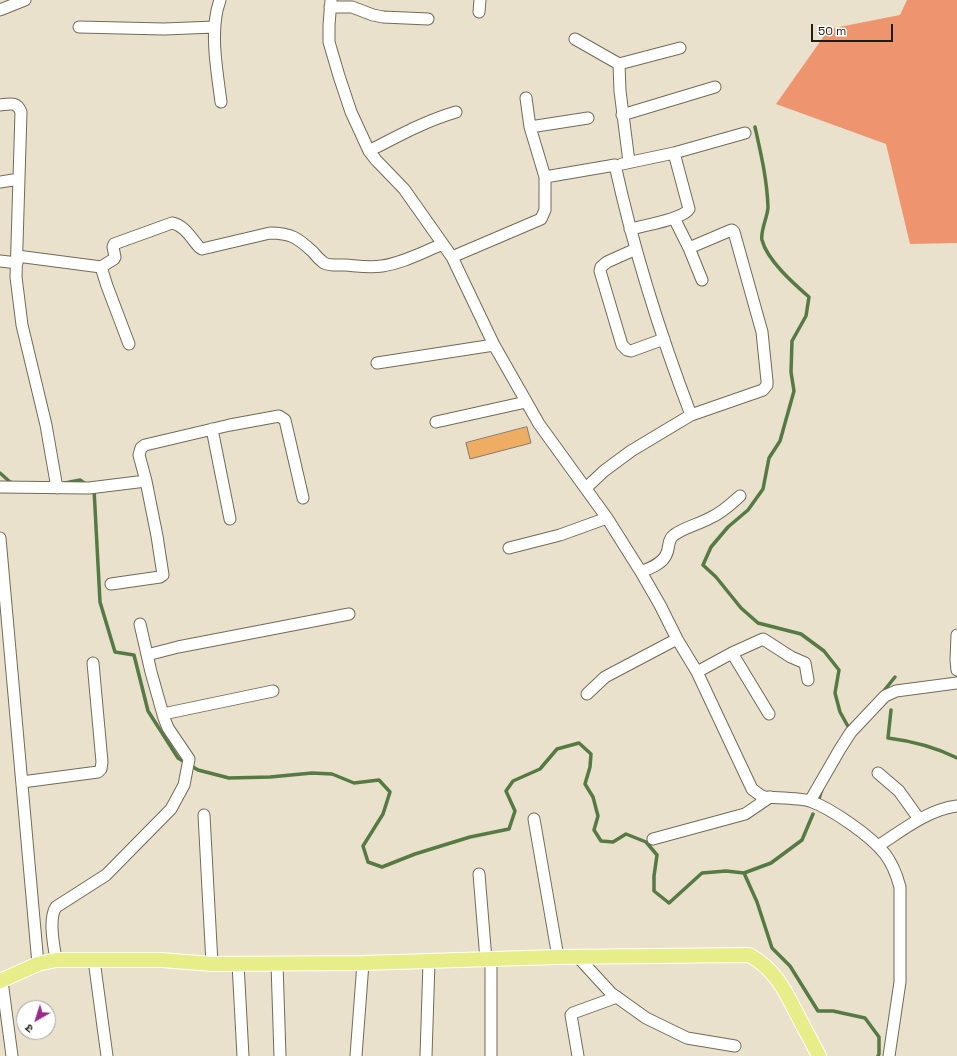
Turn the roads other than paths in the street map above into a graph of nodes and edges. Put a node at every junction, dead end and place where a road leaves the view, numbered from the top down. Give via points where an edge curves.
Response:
1 (25, 0) edge
2 (220, 0) edge
3 (480, 0) edge
4 (331, 4) edge
5 (0, 10) edge
6 (479, 12) dead end
7 (428, 19) dead end
8 (79, 27) dead end
9 (215, 27) junction
10 (575, 39) dead end
11 (680, 48) dead end
12 (619, 64) junction
13 (715, 87) dead end
14 (526, 98) dead end
15 (221, 102) dead end
16 (0, 105) edge
17 (456, 112) dead end
18 (622, 115) junction
19 (588, 118) dead end
20 (530, 127) junction
21 (745, 133) dead end
22 (369, 151) junction
23 (674, 153) junction
24 (629, 162) junction
25 (615, 165) junction
26 (545, 178) junction
27 (19, 179) junction
28 (0, 182) edge
29 (674, 218) junction
30 (630, 229) junction
31 (443, 244) junction
32 (689, 248) junction
33 (636, 249) junction
34 (452, 257) junction
35 (17, 259) junction
36 (0, 261) edge
37 (101, 266) junction
38 (702, 280) dead end
39 (664, 340) junction
40 (129, 344) dead end
41 (494, 345) junction
42 (377, 363) dead end
43 (526, 402) junction
44 (692, 415) junction
45 (436, 422) dead end
46 (212, 429) junction
47 (146, 481) junction
48 (0, 487) edge
49 (57, 487) junction
50 (586, 488) junction
51 (740, 496) dead end
52 (303, 498) dead end
53 (607, 518) junction
54 (230, 519) dead end
55 (0, 538) edge
56 (509, 548) dead end
57 (641, 572) junction
58 (111, 584) dead end
59 (349, 614) dead end
60 (140, 624) dead end
61 (957, 635) edge
62 (677, 639) junction
63 (732, 653) junction
64 (147, 655) junction
65 (93, 663) dead end
66 (957, 670) edge
67 (697, 672) junction
68 (808, 680) dead end
69 (957, 683) edge
70 (273, 691) dead end
71 (587, 694) dead end
72 (163, 714) junction
73 (769, 714) dead end
74 (878, 773) dead end
75 (22, 782) junction
76 (770, 797) junction
77 (810, 801) junction
78 (957, 806) edge
79 (204, 815) dead end
80 (534, 819) dead end
81 (919, 819) junction
82 (653, 839) dead end
83 (878, 846) junction
84 (479, 874) dead end
85 (577, 956) junction
86 (558, 957) junction
87 (56, 960) junction
88 (94, 960) junction
89 (488, 960) junction
90 (429, 962) junction
91 (363, 963) junction
92 (38, 964) junction
93 (212, 964) junction
94 (238, 964) junction
95 (277, 964) junction
96 (1, 981) edge
97 (617, 997) junction
98 (735, 1046) dead end
99 (12, 1056) edge
100 (107, 1056) edge
101 (243, 1056) edge
102 (280, 1056) edge
103 (356, 1056) edge
104 (426, 1056) edge
105 (491, 1056) edge
106 (578, 1056) edge
107 (817, 1056) edge
108 (888, 1056) edge

1 - 5 street
2 - 9 street
3 - 6 street
4 - 7 street via 352,7 383,17
4 - 22 street via 329,42 352,112
8 - 9 street
9 - 15 street
10 - 12 street
11 - 12 street
12 - 18 street
13 - 18 street
14 - 20 street
16 - 27 street via 14,104 21,112
17 - 22 street via 404,132
18 - 24 street
19 - 20 street
20 - 26 street
21 - 23 street
22 - 31 street via 404,189
23 - 24 street
23 - 29 street via 689,209 686,214
24 - 25 street
25 - 26 street
25 - 30 street
26 - 34 street via 545,210 542,219
27 - 28 street
27 - 35 street
29 - 30 street
29 - 32 street
30 - 33 street
31 - 34 street
31 - 37 street via 394,264 372,267 333,265 325,263 297,238 289,235 270,233 202,249 181,227 172,223 114,244 114,259
32 - 38 street
32 - 44 street via 729,231 734,232 762,332 768,381 763,390
33 - 39 street
33 - 39 street via 607,262 600,271 622,345 631,351
34 - 41 street
35 - 36 street
35 - 37 street
35 - 49 street via 16,277 22,325 46,425
37 - 40 street
39 - 44 street
41 - 42 street
41 - 43 street
43 - 45 street
43 - 50 street
44 - 50 street via 632,451
46 - 47 street via 143,446 139,455
46 - 52 street via 276,416 283,418
46 - 54 street
47 - 49 street via 92,487
47 - 58 street via 163,575
48 - 49 street
50 - 53 street
51 - 57 street via 712,518 674,535 669,540 665,557
53 - 56 street via 560,535
53 - 57 street
55 - 75 street
57 - 62 street
59 - 64 street
60 - 64 street
61 - 66 street
62 - 67 street
62 - 71 street via 605,678
63 - 67 street
63 - 68 street via 765,640 805,663
63 - 73 street
64 - 72 street
65 - 75 street via 101,769 98,772
67 - 76 street via 752,789 760,795
69 - 77 street via 896,691 885,696 851,732
70 - 72 street
72 - 87 street via 168,728 188,757 189,768 184,785 171,809 106,875 56,907 52,914
74 - 81 street via 899,792
75 - 92 street
76 - 77 street
76 - 82 street via 745,814
77 - 83 street via 846,820
78 - 81 street
79 - 93 street
80 - 86 street
81 - 83 street
83 - 108 street via 886,855 900,887 900,982
84 - 89 street
85 - 86 main road
85 - 97 street
85 - 107 main road via 749,955 770,970 782,985
86 - 89 main road
87 - 88 main road
87 - 92 main road
88 - 93 main road via 161,960
88 - 100 street
89 - 90 main road
89 - 105 street
90 - 91 main road
90 - 104 street
91 - 95 main road
91 - 103 street
92 - 96 main road
93 - 94 main road
94 - 95 main road
94 - 101 street
95 - 102 street
96 - 99 street
97 - 98 street via 646,1018 681,1036
97 - 106 street via 571,1015

